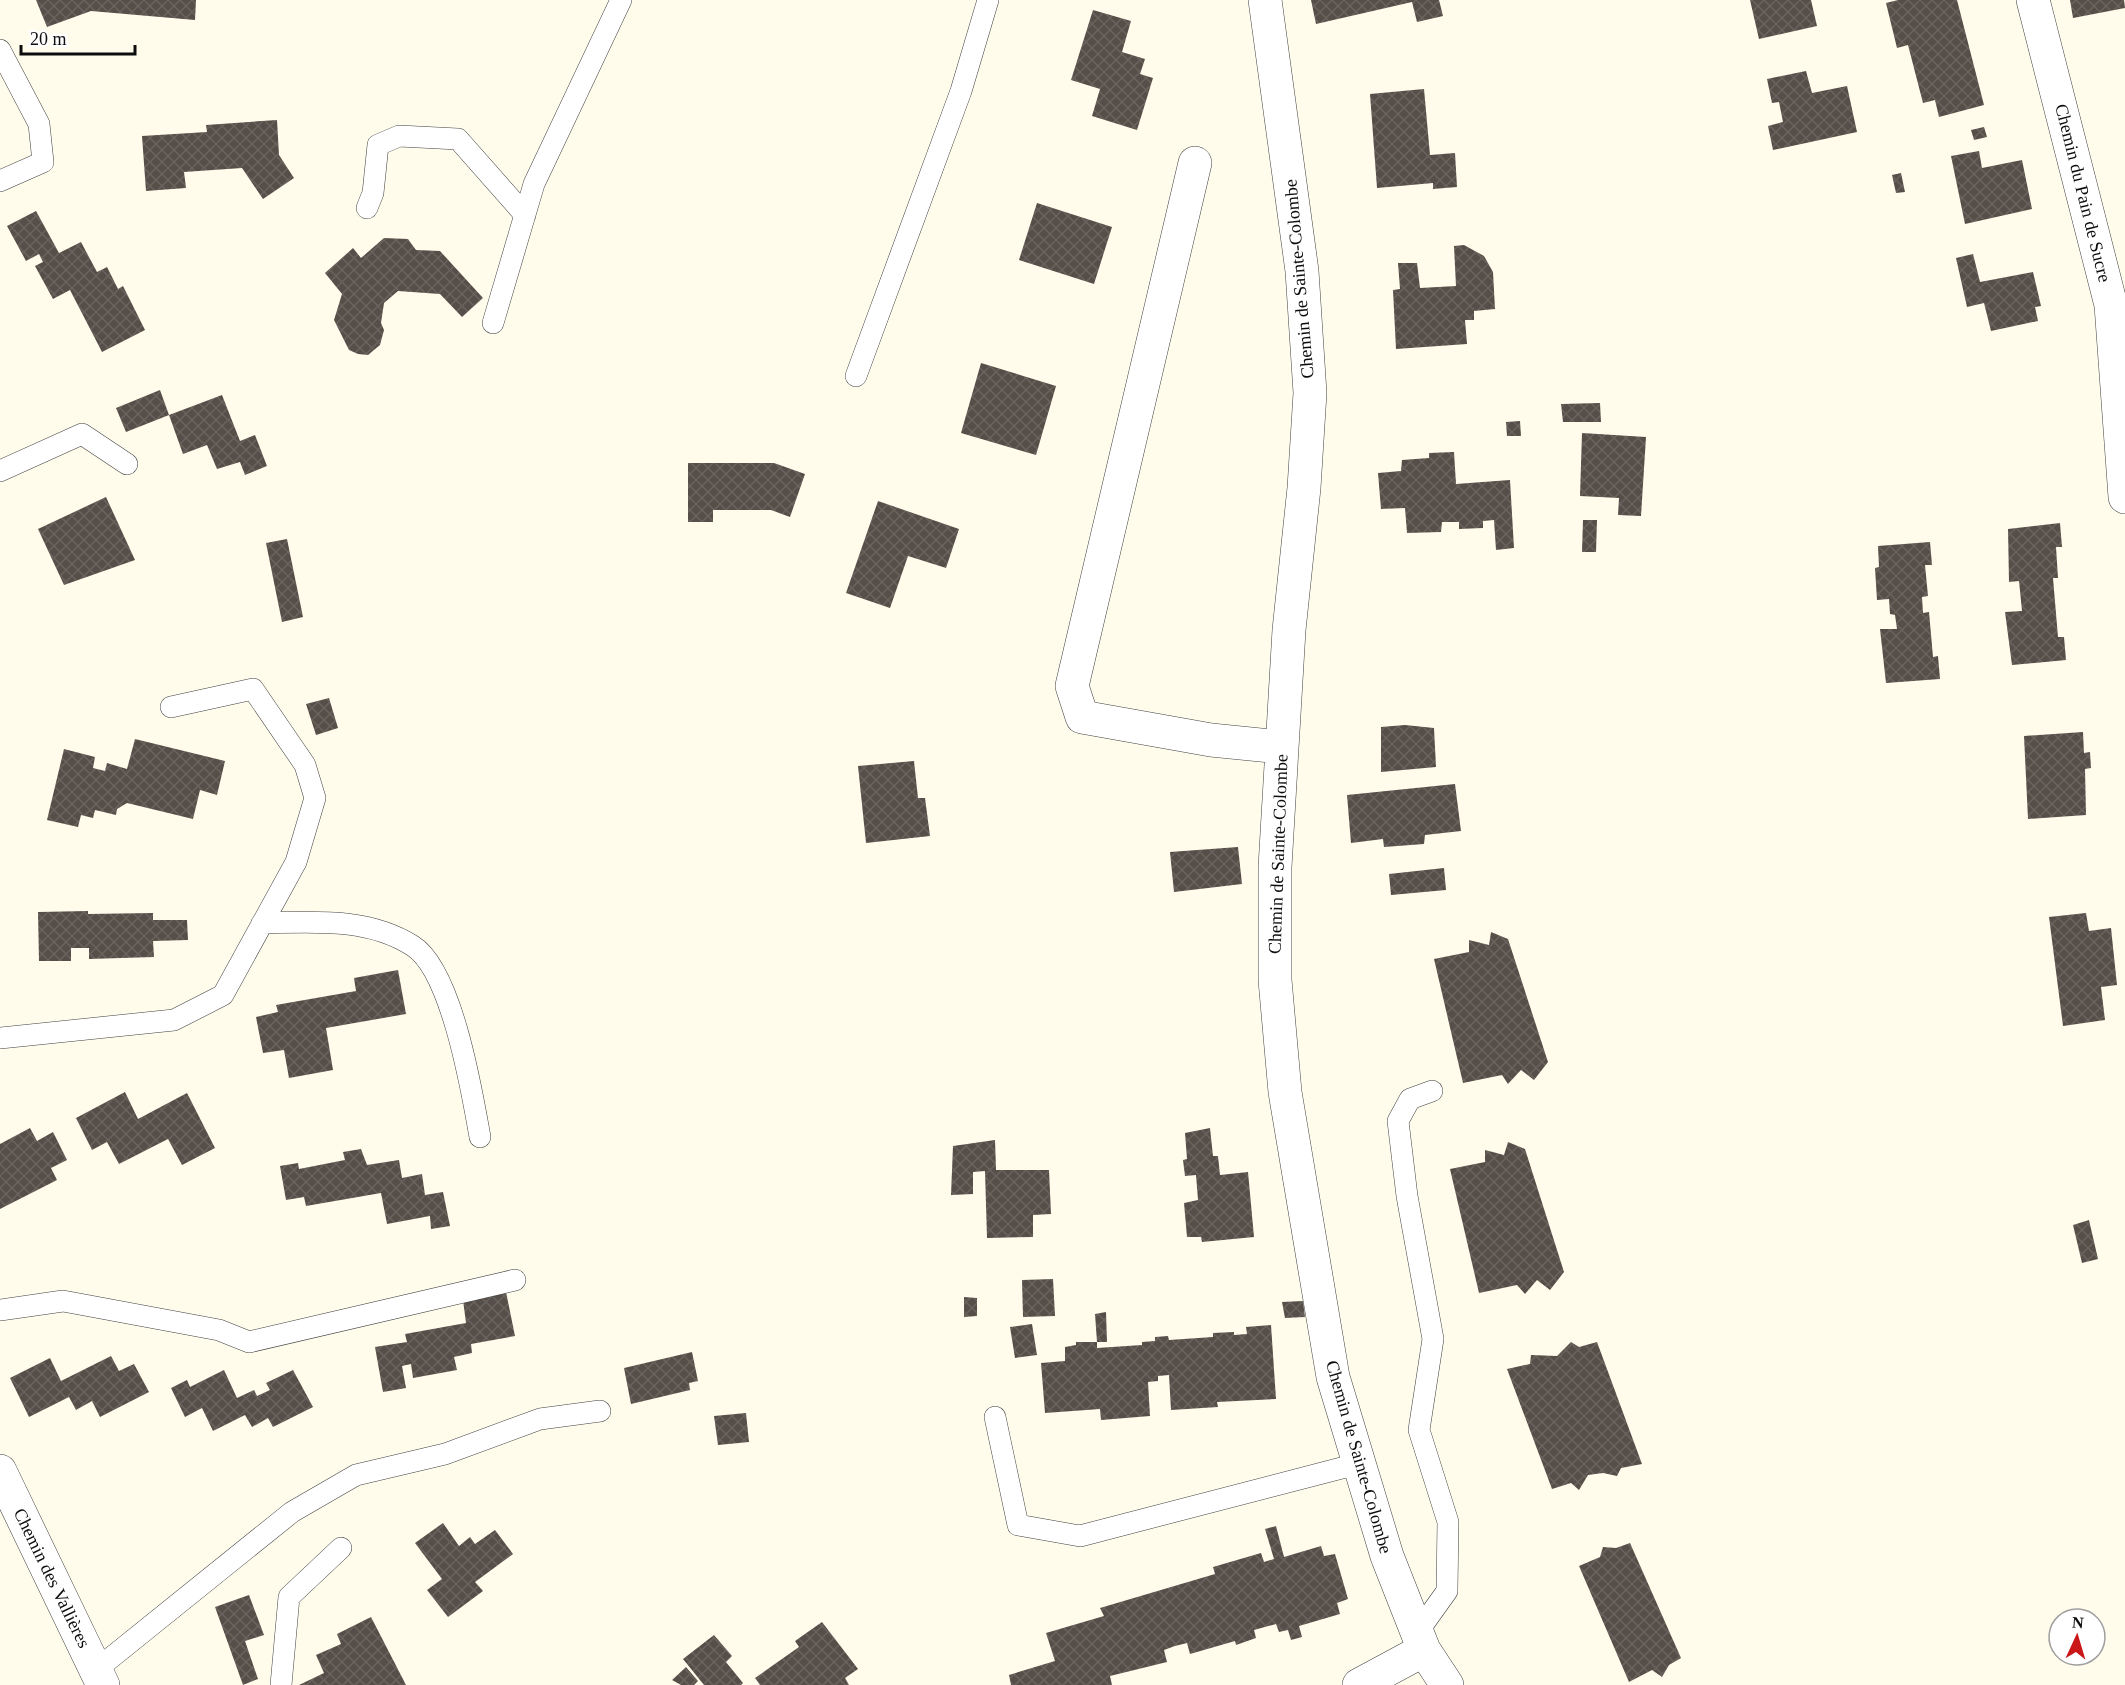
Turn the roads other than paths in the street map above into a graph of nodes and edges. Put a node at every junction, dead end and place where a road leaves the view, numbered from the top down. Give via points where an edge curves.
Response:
1 (621, 0) edge
2 (988, 0) edge
3 (1264, 0) edge
4 (2033, 0) edge
5 (0, 50) edge
6 (1195, 163) dead end
7 (0, 181) edge
8 (367, 208) dead end
9 (525, 215) junction
10 (493, 323) dead end
11 (856, 376) dead end
12 (128, 464) dead end
13 (0, 471) edge
14 (2125, 496) edge
15 (171, 707) dead end
16 (1281, 747) junction
17 (262, 923) junction
18 (0, 1038) edge
19 (1432, 1090) dead end
20 (480, 1137) dead end
21 (515, 1280) dead end
22 (0, 1310) edge
23 (600, 1411) dead end
24 (995, 1417) dead end
25 (1357, 1464) junction
26 (0, 1471) edge
27 (341, 1548) dead end
28 (1420, 1641) junction
29 (100, 1677) edge
30 (281, 1685) edge
31 (1359, 1685) edge
32 (1447, 1685) edge

1 - 9 lane via 534,184
2 - 11 lane via 961,91
3 - 16 street, Chemin de Sainte-Colombe via 1302,271 1310,393
4 - 14 street, Chemin du Pain de Sucre via 2111,305
5 - 7 lane via 39,124 43,162
6 - 16 street via 1072,686 1082,717 1211,740
8 - 9 lane via 374,193 378,145 399,136 458,139
9 - 10 lane
12 - 13 lane via 82,434
15 - 17 lane via 253,689 305,765 315,798 296,862
16 - 25 street, Chemin de Sainte-Colombe via 1275,968 1284,1092 1333,1377
17 - 18 lane via 223,994 174,1020
17 - 20 lane via 337,921 390,934 416,947 436,974 465,1055
19 - 28 lane via 1410,1099 1398,1121 1407,1197 1433,1339 1419,1430 1448,1522 1447,1591
21 - 22 lane via 249,1342 219,1330 63,1301
23 - 29 lane via 540,1419 445,1454 356,1475 292,1512
24 - 25 lane via 1018,1526 1080,1536
25 - 28 street, Chemin de Sainte-Colombe
26 - 29 street, Chemin des Vallières
27 - 30 lane via 289,1597
28 - 31 street
28 - 32 street, Chemin de Sainte-Colombe

